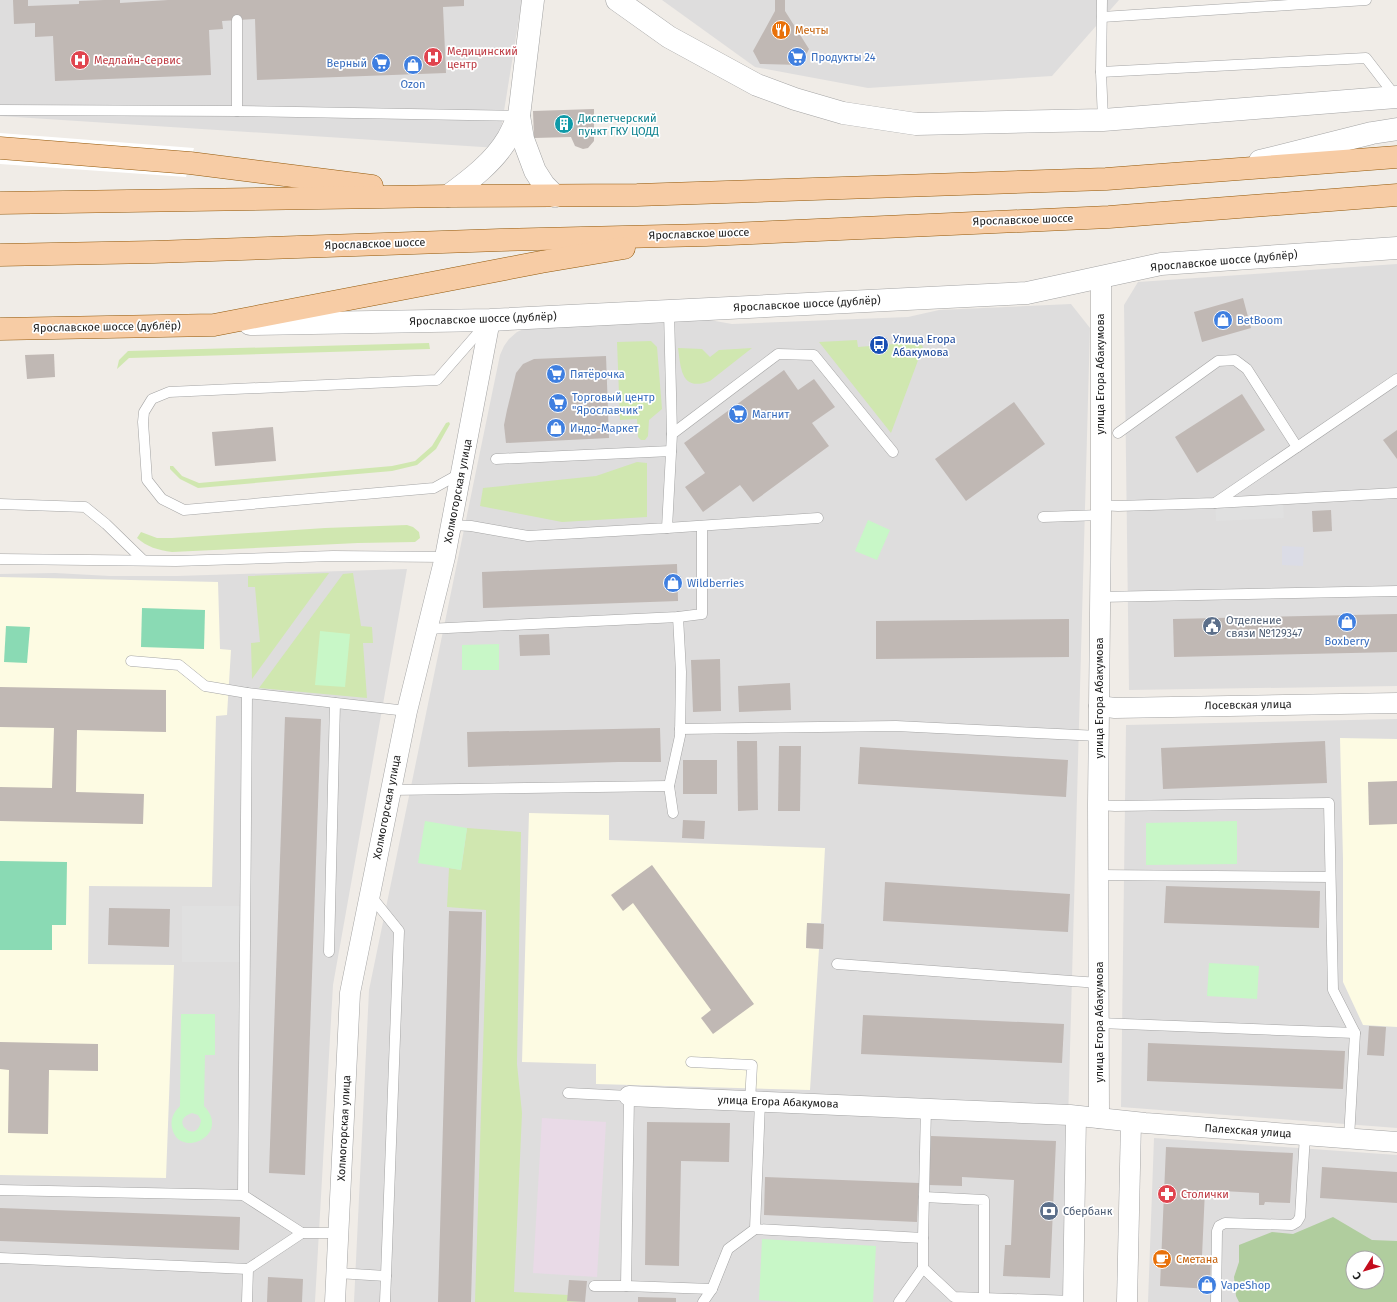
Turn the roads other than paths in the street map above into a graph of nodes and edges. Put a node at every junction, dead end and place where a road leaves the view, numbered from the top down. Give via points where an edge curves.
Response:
1 (533, 0) edge
2 (617, 0) edge
3 (1102, 0) edge
4 (1366, 0) edge
5 (1102, 17) junction
6 (237, 20) dead end
7 (1102, 72) junction
8 (1397, 97) edge
9 (0, 110) edge
10 (237, 111) junction
11 (519, 116) junction
12 (1103, 120) junction
13 (1397, 129) edge
14 (0, 148) edge
15 (1397, 157) edge
16 (1227, 170) junction
17 (1397, 195) edge
18 (448, 196) junction
19 (555, 196) junction
20 (0, 203) edge
21 (706, 235) junction
22 (1397, 248) edge
23 (0, 254) edge
24 (1101, 277) junction
25 (668, 311) junction
26 (490, 320) junction
27 (214, 325) junction
28 (0, 329) edge
29 (1397, 379) edge
30 (1118, 433) dead end
31 (672, 434) junction
32 (1297, 447) junction
33 (671, 451) junction
34 (893, 452) dead end
35 (496, 459) dead end
36 (461, 473) junction
37 (1397, 493) edge
38 (1215, 503) junction
39 (0, 504) edge
40 (1101, 510) junction
41 (1043, 517) dead end
42 (818, 518) dead end
43 (451, 525) junction
44 (702, 526) junction
45 (667, 528) junction
46 (445, 557) junction
47 (0, 559) edge
48 (143, 560) junction
49 (1397, 591) edge
50 (1100, 597) junction
51 (678, 616) junction
52 (427, 629) junction
53 (131, 661) dead end
54 (248, 693) junction
55 (335, 703) junction
56 (1397, 703) edge
57 (1099, 706) junction
58 (407, 710) junction
59 (680, 729) junction
60 (1099, 736) junction
61 (669, 786) junction
62 (391, 790) junction
63 (1098, 806) junction
64 (673, 813) dead end
65 (1098, 875) junction
66 (1330, 877) junction
67 (370, 895) junction
68 (329, 952) dead end
69 (836, 964) dead end
70 (1099, 983) junction
71 (1099, 1023) junction
72 (1355, 1033) junction
73 (691, 1062) dead end
74 (568, 1093) dead end
75 (629, 1096) junction
76 (755, 1102) junction
77 (926, 1108) junction
78 (1076, 1116) junction
79 (1099, 1118) junction
80 (1131, 1122) junction
81 (1305, 1135) junction
82 (1349, 1138) junction
83 (1397, 1142) edge
84 (0, 1190) edge
85 (243, 1195) junction
86 (924, 1197) junction
87 (755, 1229) junction
88 (302, 1232) junction
89 (339, 1233) junction
90 (923, 1238) junction
91 (0, 1258) edge
92 (923, 1268) junction
93 (248, 1269) junction
94 (337, 1273) junction
95 (386, 1276) junction
96 (594, 1286) dead end
97 (626, 1286) junction
98 (712, 1289) junction
99 (984, 1298) junction
100 (1073, 1301) edge
101 (247, 1302) edge
102 (335, 1302) edge
103 (385, 1302) edge
104 (703, 1302) edge
105 (899, 1302) edge
106 (1127, 1302) edge
107 (1216, 1302) edge

1 - 11 street
2 - 12 street via 669,37 757,84 795,99 844,113 916,124
3 - 5 lane
4 - 5 lane
5 - 7 lane
6 - 10 lane
7 - 8 lane via 1366,58
7 - 12 lane
8 - 12 street
9 - 10 lane
10 - 11 lane
11 - 18 street via 495,156 469,181
11 - 19 street via 523,139 535,171
13 - 16 street
14 - 18 main road via 190,163
15 - 16 main road
16 - 19 main road via 1106,179
17 - 21 main road, Ярославское шоссе via 1109,217
18 - 19 main road
18 - 20 main road
21 - 23 main road, Ярославское шоссе via 154,252
21 - 27 main road, Ярославское шоссе (дублёр) via 541,262
22 - 24 street, Ярославское шоссе (дублёр) via 1161,264
24 - 25 street, Ярославское шоссе (дублёр) via 1027,293
24 - 40 street, улица Егора Абакумова
25 - 26 street, Ярославское шоссе (дублёр)
25 - 31 lane
26 - 27 street, Ярославское шоссе (дублёр)
26 - 36 street, Холмогорская улица
26 - 36 lane via 437,380 169,392 152,399 144,412 147,480 162,499 184,510 434,488
27 - 28 main road, Ярославское шоссе (дублёр)
29 - 32 lane
30 - 32 lane via 1218,361 1235,360 1247,369
31 - 33 lane
31 - 34 lane via 778,354 814,355
32 - 38 lane
33 - 35 lane
33 - 45 lane
36 - 43 street, Холмогорская улица
37 - 38 lane
38 - 40 lane via 1118,506
39 - 48 lane via 85,507
40 - 41 lane
40 - 50 street, улица Егора Абакумова
42 - 44 lane
43 - 45 lane via 528,536
43 - 46 street, Холмогорская улица
44 - 45 lane
44 - 51 lane via 702,614
46 - 48 lane via 333,556
46 - 52 street, Холмогорская улица
47 - 48 lane
49 - 50 lane
50 - 57 street, улица Егора Абакумова
51 - 52 lane
51 - 59 lane via 681,672
52 - 58 street, Холмогорская улица
53 - 54 lane via 179,665 205,686
54 - 55 lane
54 - 85 lane
55 - 58 lane
55 - 68 lane
56 - 57 street, Лосевская улица via 1115,708
57 - 60 street, улица Егора Абакумова
58 - 62 street, Холмогорская улица
59 - 60 lane via 896,726
59 - 61 lane
60 - 63 street, улица Егора Абакумова
61 - 62 lane
61 - 64 lane
62 - 67 street, Холмогорская улица
63 - 65 street, улица Егора Абакумова
63 - 66 lane via 1329,803
65 - 66 lane
65 - 70 street, улица Егора Абакумова
66 - 72 lane via 1333,990
67 - 89 street, Холмогорская улица via 350,993
67 - 95 lane via 399,931
69 - 70 lane
70 - 71 street, улица Егора Абакумова
71 - 72 lane
71 - 79 street, улица Егора Абакумова
72 - 82 lane
73 - 76 lane via 752,1064
74 - 75 lane
75 - 76 street, улица Егора Абакумова
75 - 97 lane
76 - 77 street, улица Егора Абакумова
76 - 87 lane
77 - 78 street, улица Егора Абакумова
77 - 86 lane
78 - 79 street, улица Егора Абакумова
78 - 100 street
79 - 80 street, Палехская улица
80 - 81 street, Палехская улица
80 - 106 street
81 - 82 street, Палехская улица
81 - 107 lane via 1300,1217 1292,1225 1225,1223 1219,1226
82 - 83 street, Палехская улица
84 - 85 lane
85 - 88 lane
86 - 90 lane
86 - 99 lane via 984,1200
87 - 90 lane
87 - 98 lane via 728,1249
88 - 89 lane
88 - 93 lane
89 - 94 street, Холмогорская улица
90 - 92 lane
91 - 93 lane
92 - 99 lane via 954,1297
92 - 105 lane
93 - 101 lane
94 - 95 lane
94 - 102 street, Холмогорская улица
95 - 103 lane
96 - 97 lane
97 - 98 lane
98 - 104 lane
99 - 100 lane

